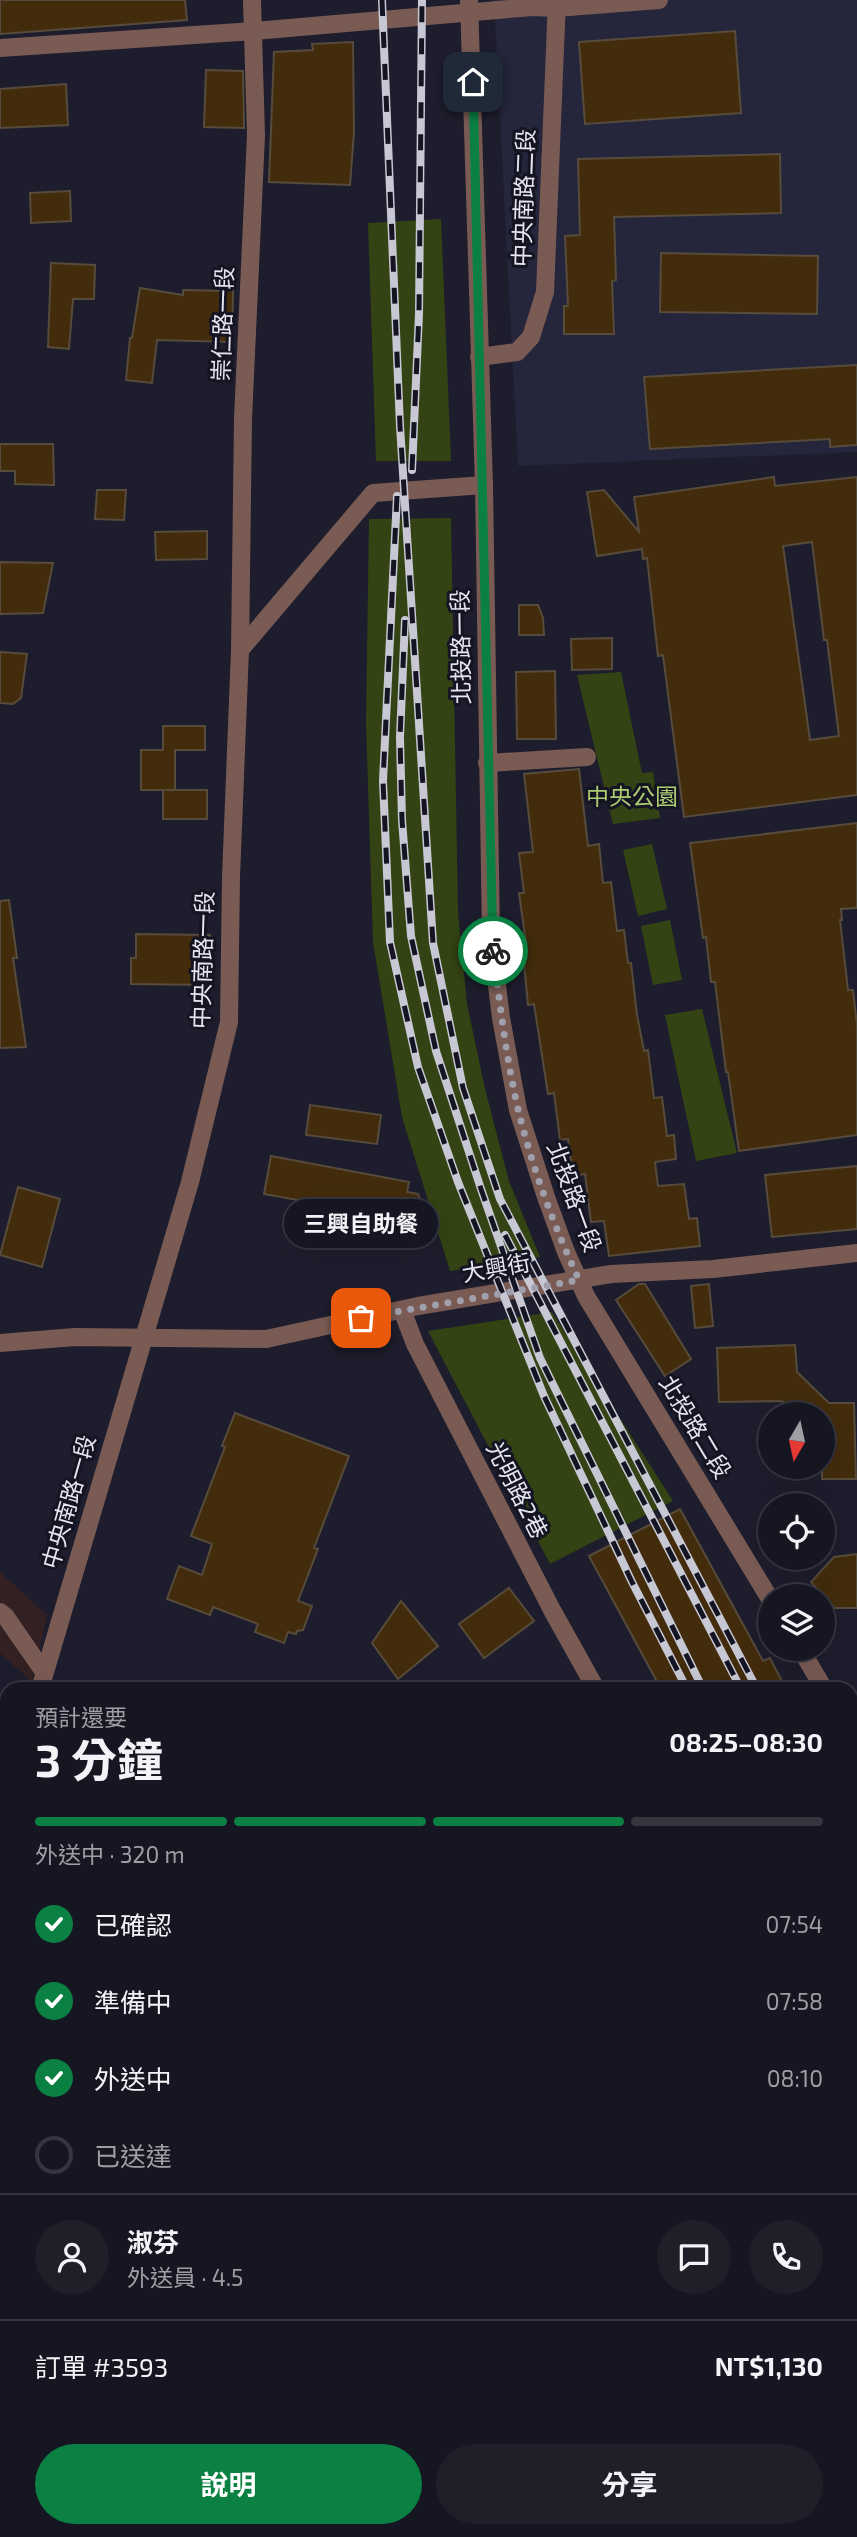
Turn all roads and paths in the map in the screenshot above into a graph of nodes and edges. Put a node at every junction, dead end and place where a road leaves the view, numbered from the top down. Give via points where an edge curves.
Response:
1 (252, 0) edge
2 (659, 0) edge
3 (557, 4) edge
4 (470, 6) edge
5 (254, 31) junction
6 (0, 48) edge
7 (479, 358) junction
8 (484, 485) junction
9 (240, 650) junction
10 (587, 757) dead end
11 (487, 763) junction
12 (857, 1254) edge
13 (579, 1280) junction
14 (402, 1310) junction
15 (145, 1338) junction
16 (0, 1343) edge
17 (760, 1584) edge
18 (0, 1612) edge
19 (808, 1661) edge
20 (42, 1681) edge
21 (592, 1682) edge
22 (820, 1682) edge

1 - 5 street, 崇仁路一段
2 - 3 street
3 - 4 street
3 - 7 street, 中央南路二段 via 545,292 531,337 517,352
4 - 5 street
4 - 7 street, 北投路一段
5 - 6 street
5 - 9 street, 崇仁路一段 via 256,135 243,419
7 - 8 street, 北投路一段
8 - 9 street via 373,493
8 - 11 street, 北投路一段
9 - 15 street, 中央南路一段 via 229,1022
10 - 11 street
11 - 13 street, 北投路一段 via 491,936 501,1018 518,1110
12 - 13 street, 大興街
13 - 14 street, 大興街
13 - 17 street, 北投路二段
14 - 15 street, 大興街 via 266,1339
14 - 21 street, 光明路2巷 via 421,1356
15 - 16 street, 大興街
15 - 20 street, 中央南路一段
18 - 20 street
19 - 22 street

